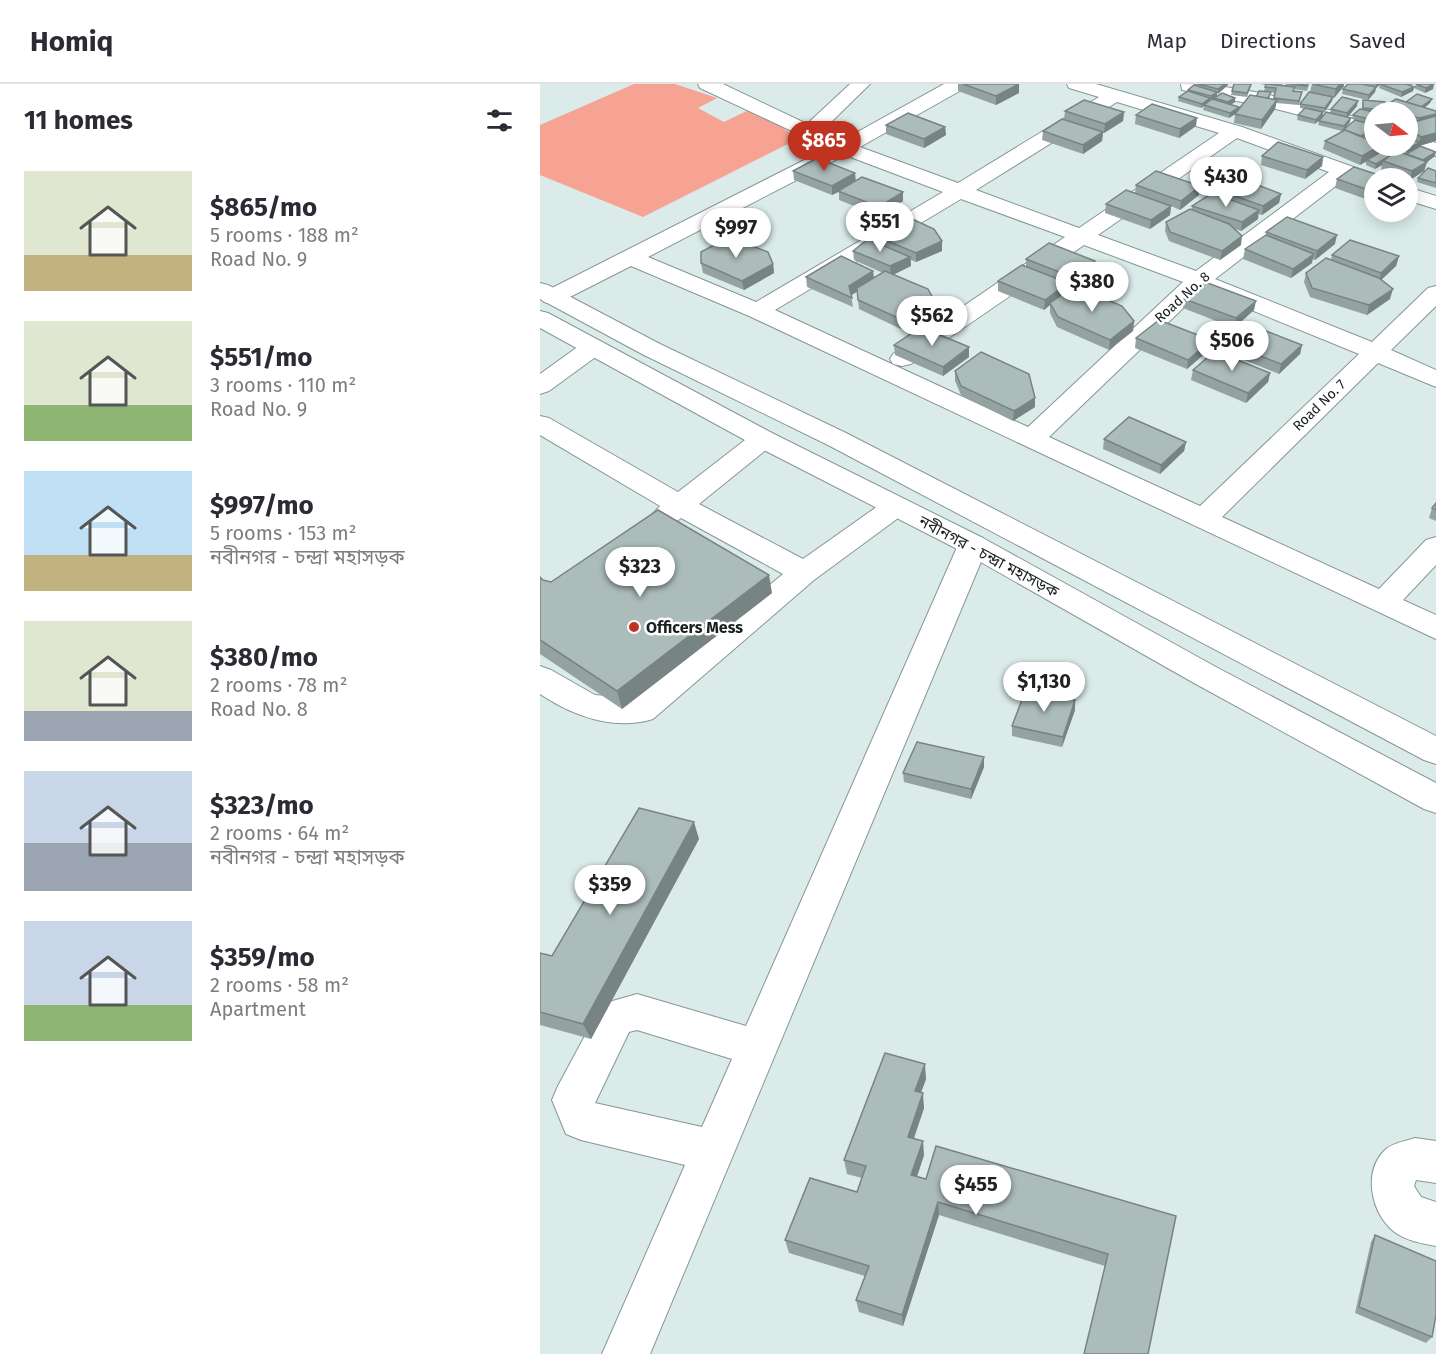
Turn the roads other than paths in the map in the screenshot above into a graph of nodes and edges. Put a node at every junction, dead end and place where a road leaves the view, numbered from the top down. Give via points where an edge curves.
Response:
1 (709, 84) edge
2 (861, 84) edge
3 (958, 84) edge
4 (1076, 84) edge
5 (1190, 85) edge
6 (1114, 96) junction
7 (1153, 106) junction
8 (1364, 125) edge
9 (1235, 131) junction
10 (809, 133) junction
11 (1418, 144) edge
12 (845, 147) junction
13 (1436, 150) edge
14 (1344, 170) junction
15 (1364, 177) edge
16 (961, 190) junction
17 (1418, 197) edge
18 (1436, 203) edge
19 (1083, 236) junction
20 (630, 257) junction
21 (1199, 280) junction
22 (1436, 293) edge
23 (544, 302) edge
24 (757, 311) junction
25 (592, 348) junction
26 (1374, 351) junction
27 (885, 370) junction
28 (1436, 379) edge
29 (540, 386) edge
30 (540, 424) edge
31 (763, 439) junction
32 (1031, 439) junction
33 (681, 506) junction
34 (895, 507) junction
35 (1203, 519) junction
36 (644, 532) edge
37 (973, 545) junction
38 (1436, 547) edge
39 (804, 573) junction
40 (1383, 603) junction
41 (1436, 628) edge
42 (540, 678) edge
43 (1436, 751) edge
44 (1436, 798) edge
45 (758, 1048) junction
46 (714, 1151) junction
47 (1435, 1157) edge
48 (1436, 1224) edge
49 (626, 1354) edge

1 - 10 main road
2 - 10 main road
3 - 12 main road
4 - 6 main road
5 - 7 main road
5 - 8 main road
6 - 7 main road
6 - 16 main road
7 - 9 main road
9 - 14 main road
9 - 19 main road
10 - 12 main road
11 - 13 main road
12 - 16 main road
12 - 20 main road
14 - 15 main road
14 - 21 main road, Road No. 8
16 - 19 main road
16 - 24 main road
17 - 18 main road
19 - 21 main road
19 - 27 main road
20 - 23 main road
20 - 24 main road
21 - 26 main road
21 - 32 main road, Road No. 8
22 - 26 main road, Road No. 7
23 - 25 main road, নবীনগর - চন্দ্রা মহাসড়ক
23 - 43 main road, নবীনগর - চন্দ্রা মহাসড়ক via 837,439
24 - 27 main road
25 - 29 main road
25 - 31 main road, নবীনগর - চন্দ্রা মহাসড়ক
26 - 28 main road
26 - 35 main road, Road No. 7
27 - 32 main road
30 - 33 main road
31 - 33 main road
31 - 34 main road, নবীনগর - চন্দ্রা মহাসড়ক
32 - 35 main road
33 - 36 main road
33 - 39 main road
34 - 37 main road, নবীনগর - চন্দ্রা মহাসড়ক
34 - 39 main road
35 - 40 main road
37 - 44 main road, নবীনগর - চন্দ্রা মহাসড়ক
37 - 45 main road
38 - 40 main road
39 - 42 main road via 641,710 611,712 573,701
40 - 41 main road
45 - 46 main road
45 - 46 main road via 637,1012 616,1017 573,1100 581,1120
46 - 49 main road
47 - 48 main road via 1410,1158 1400,1164 1393,1173 1391,1186 1403,1210 1414,1219

